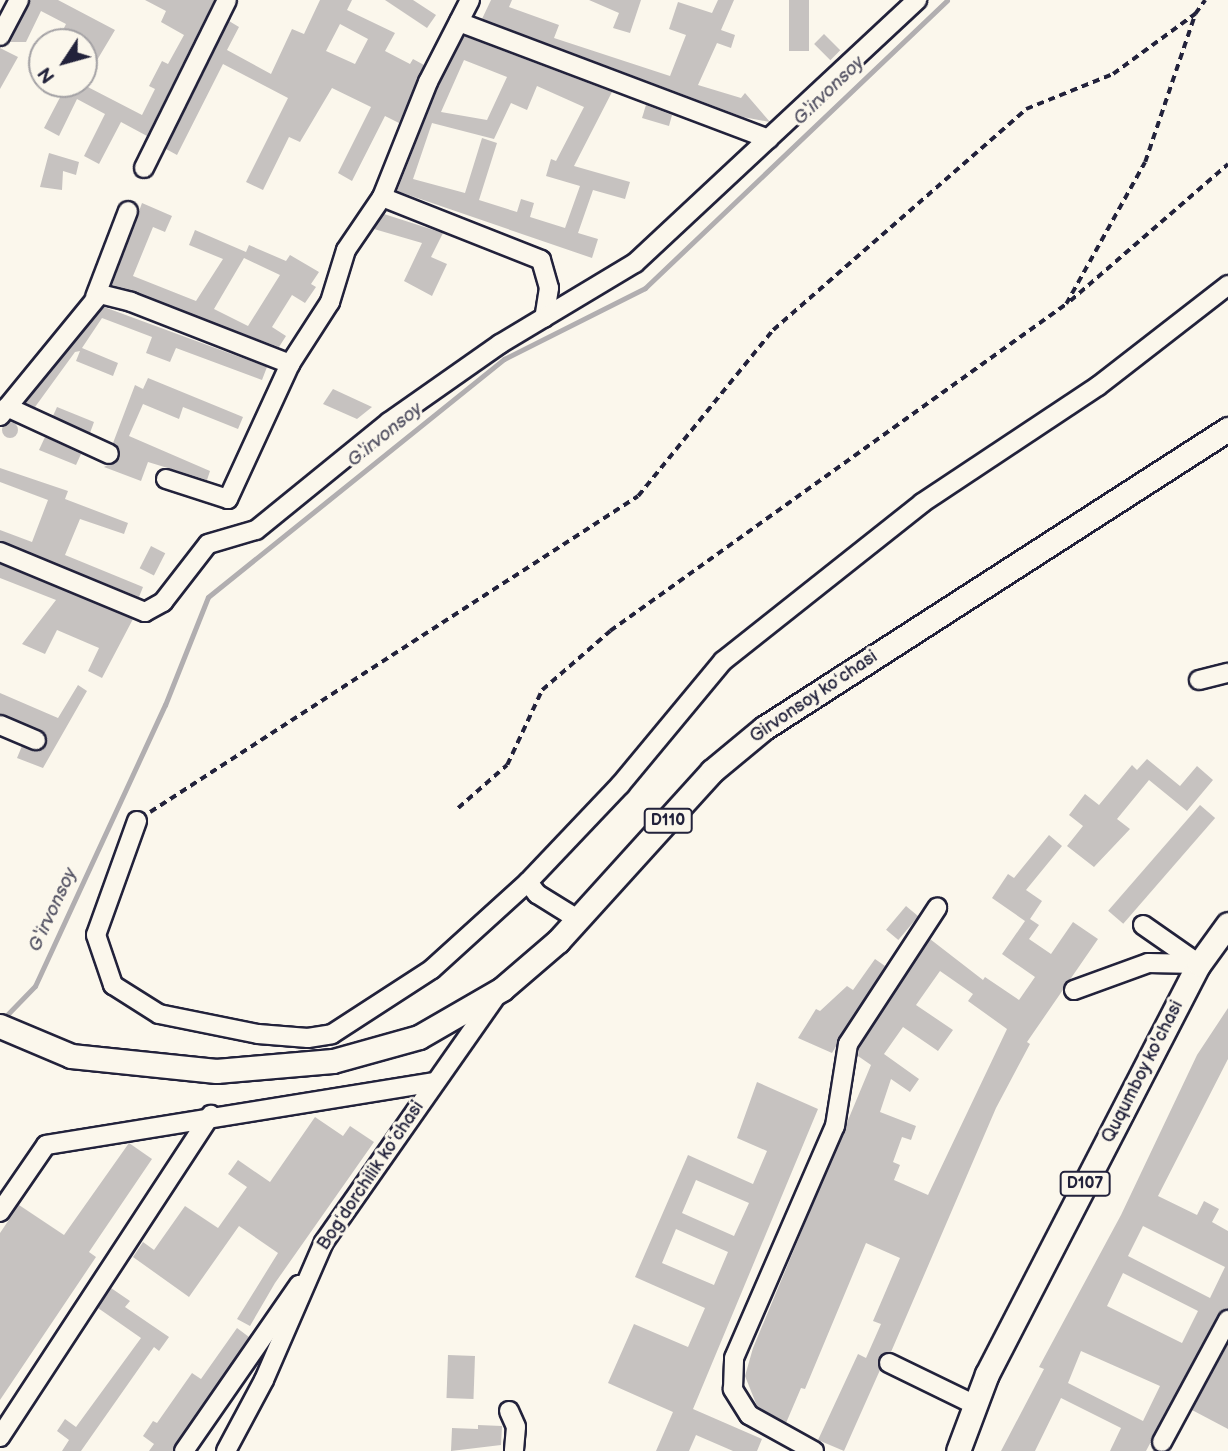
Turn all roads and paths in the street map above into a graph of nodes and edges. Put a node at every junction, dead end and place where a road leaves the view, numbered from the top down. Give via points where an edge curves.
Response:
1 (19, 0) edge
2 (227, 0) edge
3 (470, 0) edge
4 (892, 0) edge
5 (1205, 0) edge
6 (914, 3) edge
7 (1195, 15) junction
8 (459, 22) junction
9 (0, 36) edge
10 (769, 139) junction
11 (1228, 164) edge
12 (145, 168) dead end
13 (383, 197) junction
14 (128, 211) dead end
15 (1228, 285) edge
16 (95, 297) junction
17 (1066, 304) junction
18 (544, 318) junction
19 (290, 364) junction
20 (4, 412) edge
21 (1228, 429) edge
22 (109, 454) dead end
23 (166, 478) dead end
24 (0, 552) edge
25 (1228, 673) edge
26 (1199, 680) dead end
27 (0, 725) edge
28 (37, 740) dead end
29 (458, 808) dead end
30 (136, 821) joint
31 (528, 882) junction
32 (937, 908) dead end
33 (579, 920) junction
34 (1228, 924) edge
35 (1143, 925) dead end
36 (1199, 964) junction
37 (502, 989) junction
38 (1074, 990) dead end
39 (0, 1026) edge
40 (435, 1082) junction
41 (211, 1115) junction
42 (0, 1212) edge
43 (313, 1265) junction
44 (1228, 1321) edge
45 (889, 1363) dead end
46 (977, 1406) junction
47 (509, 1411) dead end
48 (0, 1437) edge
49 (1162, 1442) dead end
50 (184, 1451) edge
51 (226, 1451) edge
52 (514, 1451) edge
53 (814, 1451) edge
54 (958, 1451) edge

1 - 9 street
2 - 12 street
3 - 8 street
4 - 6 street
5 - 7 path
6 - 10 street
7 - 17 path via 1145,162
7 - 30 path via 1114,74 1026,109 773,330 638,496
8 - 10 street
8 - 13 street via 428,82
10 - 18 street via 635,263
11 - 17 path
13 - 18 street via 541,260 549,288
13 - 19 street via 346,250 330,302
14 - 16 street
15 - 31 street via 1098,386 922,503 723,661 620,785
16 - 19 street via 107,295 131,302
16 - 20 street
17 - 29 path via 610,631 542,690 507,765
18 - 24 street via 389,422 256,530 208,544 180,585 145,612
19 - 23 street via 228,499
20 - 22 street
21 - 33 main road, Girvonsoy koʻchasi / D110 via 764,728 712,771
25 - 26 street
27 - 28 street
30 - 31 street via 96,935 113,985 159,1014 258,1034 308,1038 332,1034 432,968
31 - 33 street via 537,894
32 - 53 street via 848,1044 848,1067 835,1126 734,1358 733,1389 749,1415
33 - 37 main road, Girvonsoy koʻchasi / D110
34 - 36 main road, Ququmboy ko'chasi / D107
35 - 36 street
36 - 38 street via 1148,964
36 - 46 main road, Ququmboy ko'chasi / D107 via 987,1374
37 - 39 main road, Girvonsoy koʻchasi / D110 via 419,1037 363,1055 304,1066 187,1070 71,1056
37 - 40 street, Bogʻdorchilik koʻchasi via 476,1019
40 - 41 street
40 - 43 street, Bogʻdorchilik koʻchasi via 324,1242
41 - 42 street via 46,1145
41 - 48 street
43 - 50 street
43 - 51 street, Bogʻdorchilik koʻchasi via 264,1380
44 - 49 street
45 - 46 street
46 - 54 main road, Ququmboy ko'chasi / D107
47 - 52 street via 516,1427

